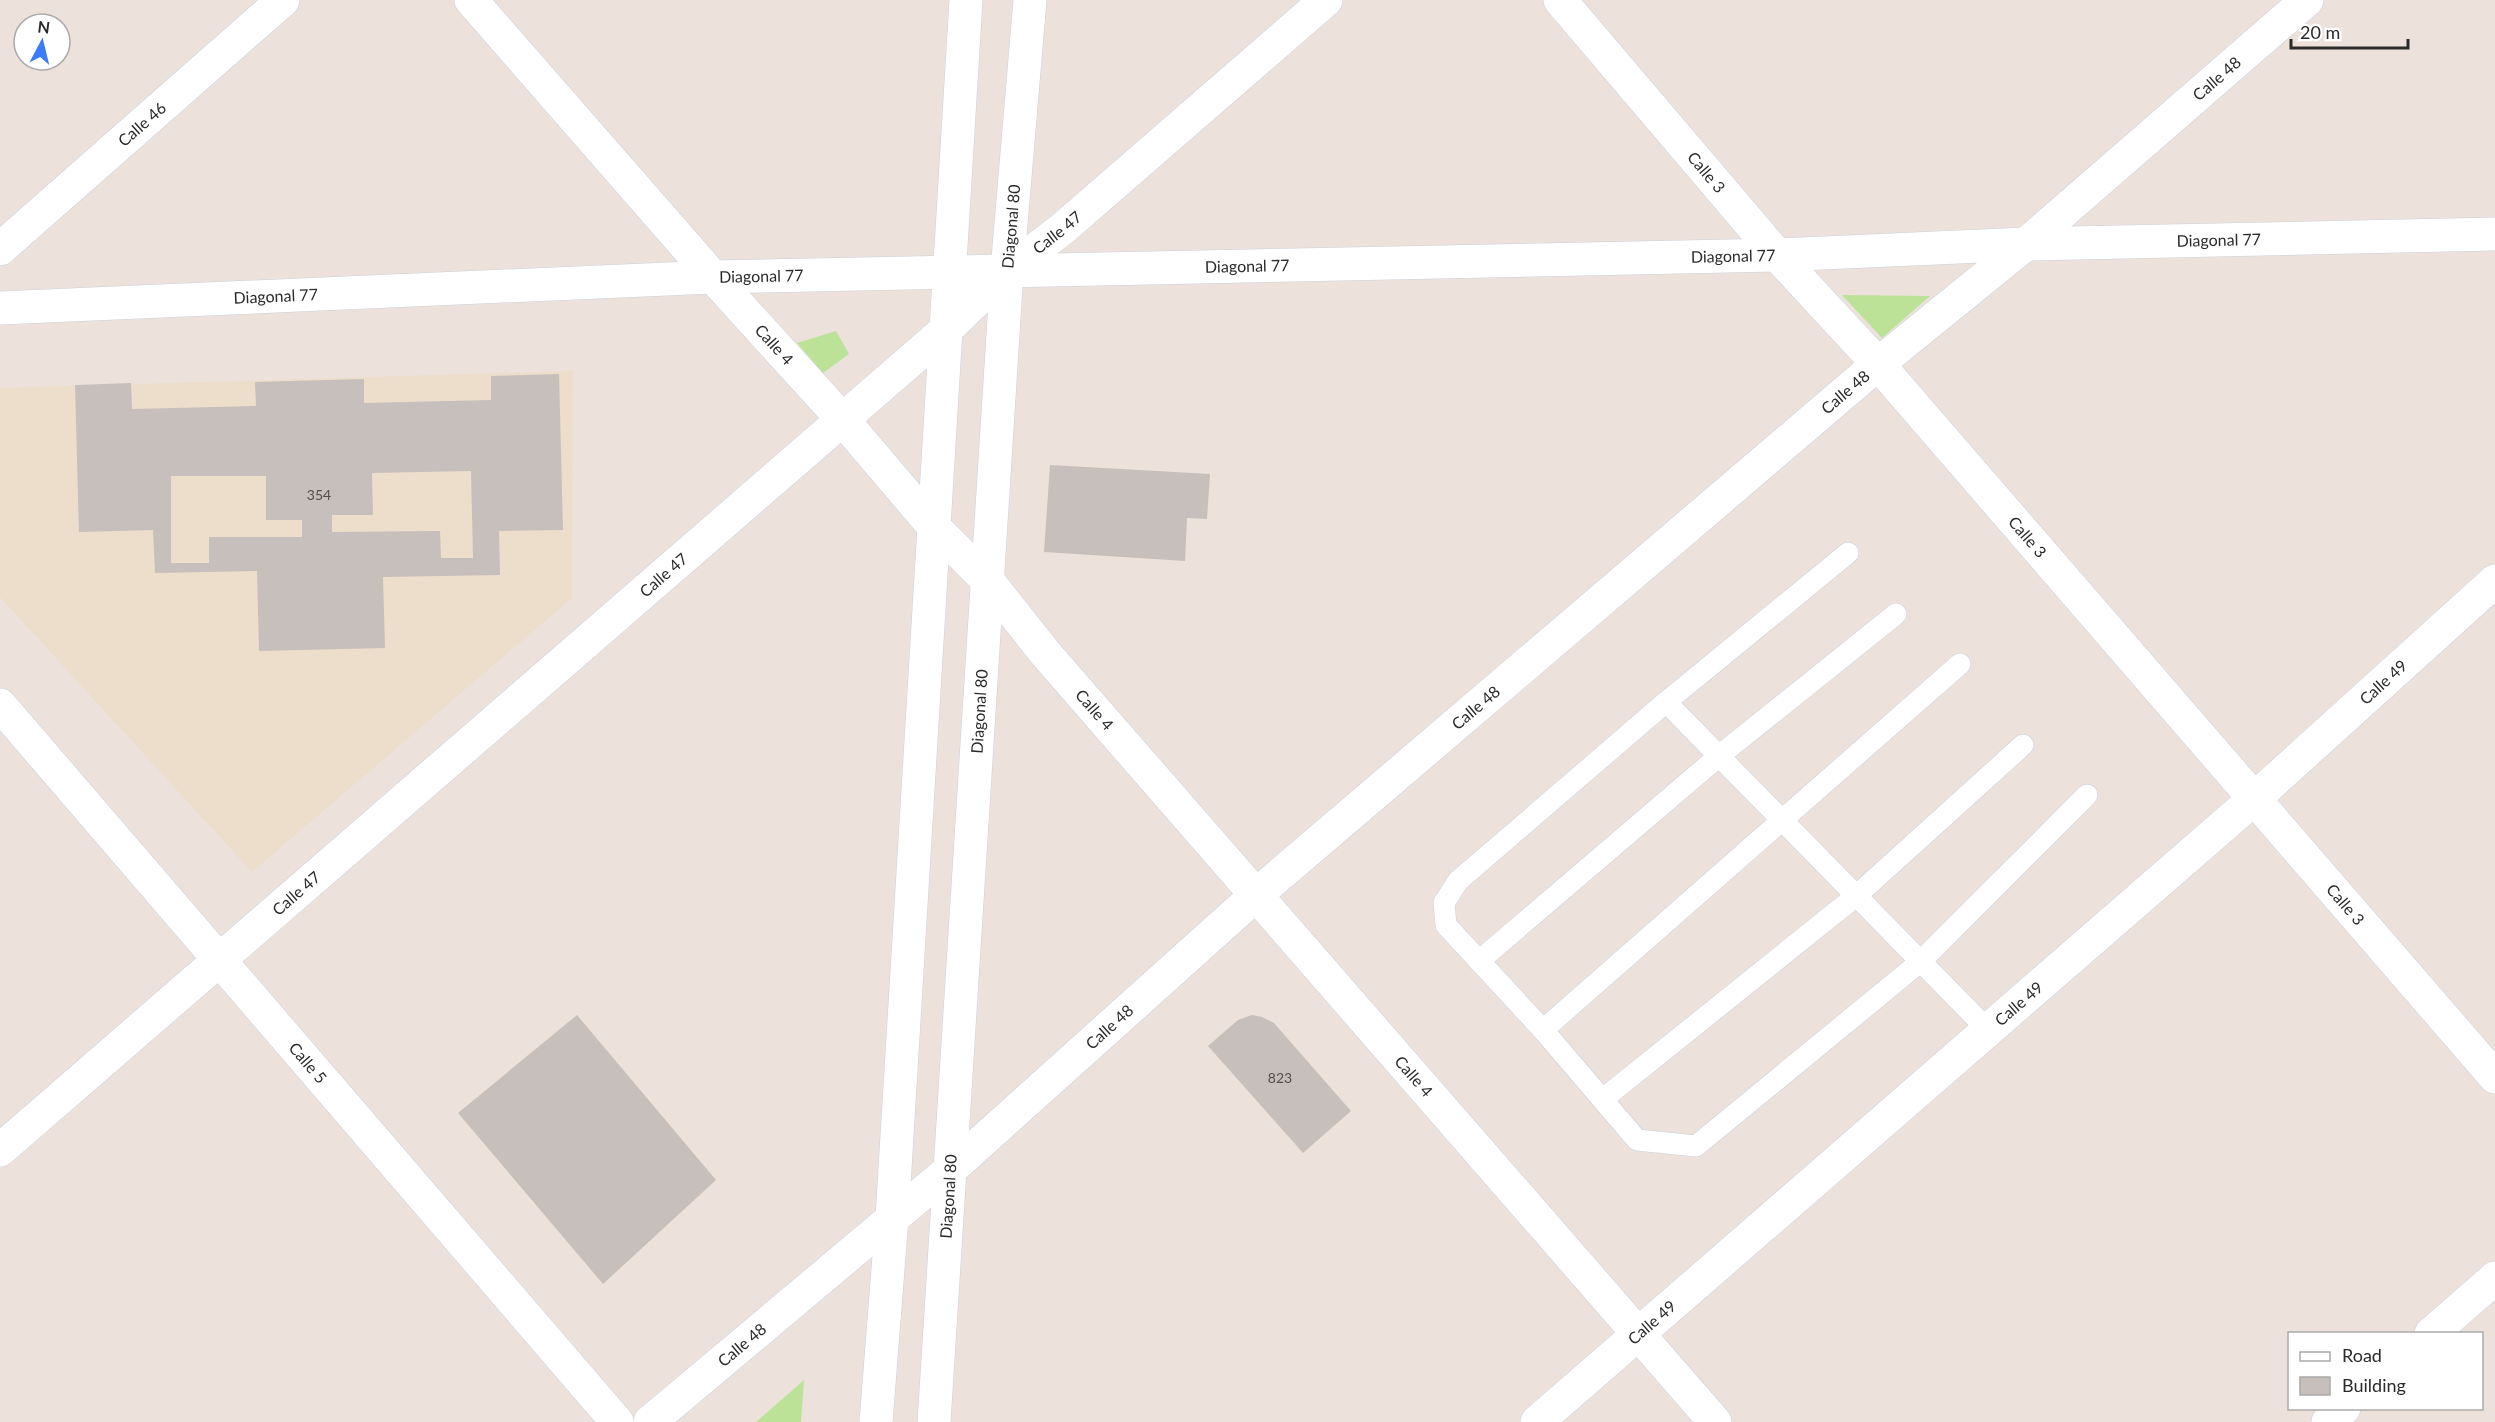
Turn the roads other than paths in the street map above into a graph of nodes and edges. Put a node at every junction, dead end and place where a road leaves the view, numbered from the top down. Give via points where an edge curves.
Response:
1 (283, 0) edge
2 (471, 0) edge
3 (966, 0) edge
4 (1030, 0) edge
5 (1326, 0) edge
6 (1560, 0) edge
7 (2307, 0) edge
8 (2495, 234) edge
9 (2026, 244) junction
10 (0, 249) edge
11 (1777, 255) junction
12 (950, 271) junction
13 (1008, 272) junction
14 (713, 277) junction
15 (0, 308) edge
16 (947, 329) junction
17 (1878, 364) junction
18 (843, 420) junction
19 (934, 527) junction
20 (1848, 553) dead end
21 (2495, 581) edge
22 (988, 582) junction
23 (1896, 614) dead end
24 (1960, 664) dead end
25 (1666, 702) junction
26 (0, 705) edge
27 (2023, 745) dead end
28 (1719, 756) junction
29 (2087, 795) dead end
30 (2254, 799) junction
31 (1782, 820) junction
32 (1256, 896) junction
33 (1856, 896) junction
34 (219, 960) junction
35 (1479, 961) junction
36 (1920, 962) junction
37 (1543, 1030) junction
38 (1988, 1030) junction
39 (2495, 1077) edge
40 (1602, 1099) junction
41 (0, 1150) edge
42 (950, 1170) junction
43 (892, 1218) junction
44 (2495, 1278) edge
45 (2433, 1332) edge
46 (1638, 1334) junction
47 (2342, 1410) edge
48 (617, 1422) edge
49 (650, 1422) edge
50 (876, 1422) edge
51 (934, 1422) edge
52 (1537, 1422) edge
53 (1715, 1422) edge
54 (2328, 1422) edge

1 - 10 street, Calle 46
2 - 14 street, Calle 4
3 - 12 street
4 - 13 street, Diagonal 80
5 - 13 street, Calle 47
6 - 11 street, Calle 3
7 - 9 street, Calle 48
8 - 9 street, Diagonal 77
9 - 11 street, Diagonal 77
9 - 17 street, Calle 48
11 - 13 street, Diagonal 77
11 - 17 street, Calle 3
12 - 13 street, Diagonal 77
12 - 14 street, Diagonal 77
12 - 16 street
13 - 16 street, Calle 47
13 - 22 street, Diagonal 80
14 - 15 street, Diagonal 77
14 - 18 street, Calle 4
16 - 18 street, Calle 47
16 - 19 street
17 - 30 street, Calle 3
17 - 32 street, Calle 48
18 - 19 street, Calle 4
18 - 34 street, Calle 47
19 - 22 street, Calle 4
19 - 43 street
20 - 25 lane
21 - 30 street, Calle 49
22 - 32 street, Calle 4
22 - 42 street, Diagonal 80
23 - 28 lane
24 - 31 lane
25 - 28 lane
25 - 35 lane via 1458,881 1444,903 1446,925
26 - 34 street, Calle 5
27 - 33 lane
28 - 31 lane
28 - 35 lane
29 - 36 lane
30 - 38 street, Calle 49
30 - 39 street, Calle 3
31 - 33 lane
31 - 37 lane
32 - 42 street, Calle 48
32 - 46 street, Calle 4
33 - 36 lane
33 - 40 lane
34 - 41 street, Calle 47
34 - 48 street, Calle 5
35 - 37 lane
36 - 38 lane
36 - 40 lane via 1696,1146 1637,1140
37 - 40 lane
38 - 46 street, Calle 49
42 - 43 street, Calle 48
42 - 51 street, Diagonal 80
43 - 49 street, Calle 48
43 - 50 street
44 - 45 street
46 - 52 street, Calle 49
46 - 53 street, Calle 4
47 - 54 street

